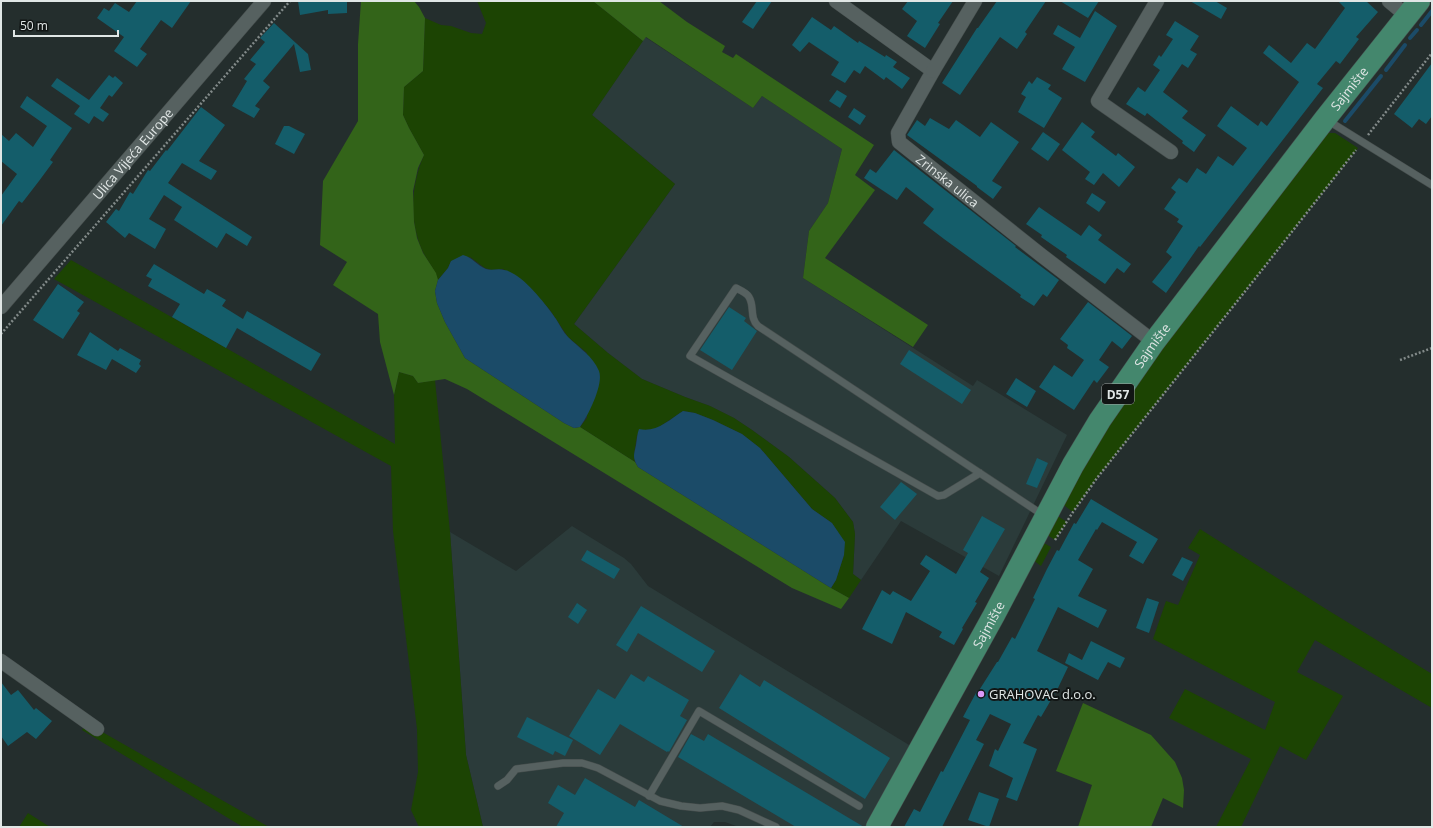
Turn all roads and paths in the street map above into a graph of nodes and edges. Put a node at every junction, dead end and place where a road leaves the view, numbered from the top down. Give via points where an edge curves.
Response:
1 (264, 1) edge
2 (290, 1) edge
3 (836, 1) edge
4 (975, 1) edge
5 (1158, 1) edge
6 (1389, 1) edge
7 (1413, 8) edge
8 (1432, 54) edge
9 (933, 71) junction
10 (1325, 119) junction
11 (1362, 142) junction
12 (1171, 152) dead end
13 (1432, 185) edge
14 (1, 307) edge
15 (1, 334) edge
16 (1154, 342) junction
17 (1432, 348) edge
18 (1400, 360) dead end
19 (980, 473) junction
20 (1046, 516) junction
21 (1052, 545) dead end
22 (1, 661) edge
23 (97, 729) dead end
24 (498, 786) dead end
25 (650, 796) junction
26 (859, 806) dead end
27 (776, 827) edge
28 (877, 827) edge

1 - 14 street, Ulica Vijeća Europe
2 - 15 path
3 - 9 street
4 - 9 street, Zrinska ulica
5 - 12 street via 1098,101
6 - 7 street
7 - 10 main road, Sajmište / D57
8 - 11 path
9 - 16 street, Zrinska ulica via 898,133 899,142
10 - 11 lane
10 - 16 main road, Sajmište / D57
11 - 13 lane
11 - 21 path via 1097,478
16 - 20 main road, Sajmište / D57 via 1100,420
17 - 18 path
19 - 19 lane via 944,495 938,496 690,356 736,288 750,298 754,322 758,326
19 - 20 lane
20 - 28 main road, Sajmište / D57
22 - 23 street
24 - 25 lane via 516,769 582,763 598,768
25 - 26 lane via 699,711
25 - 27 lane via 682,806 722,806

